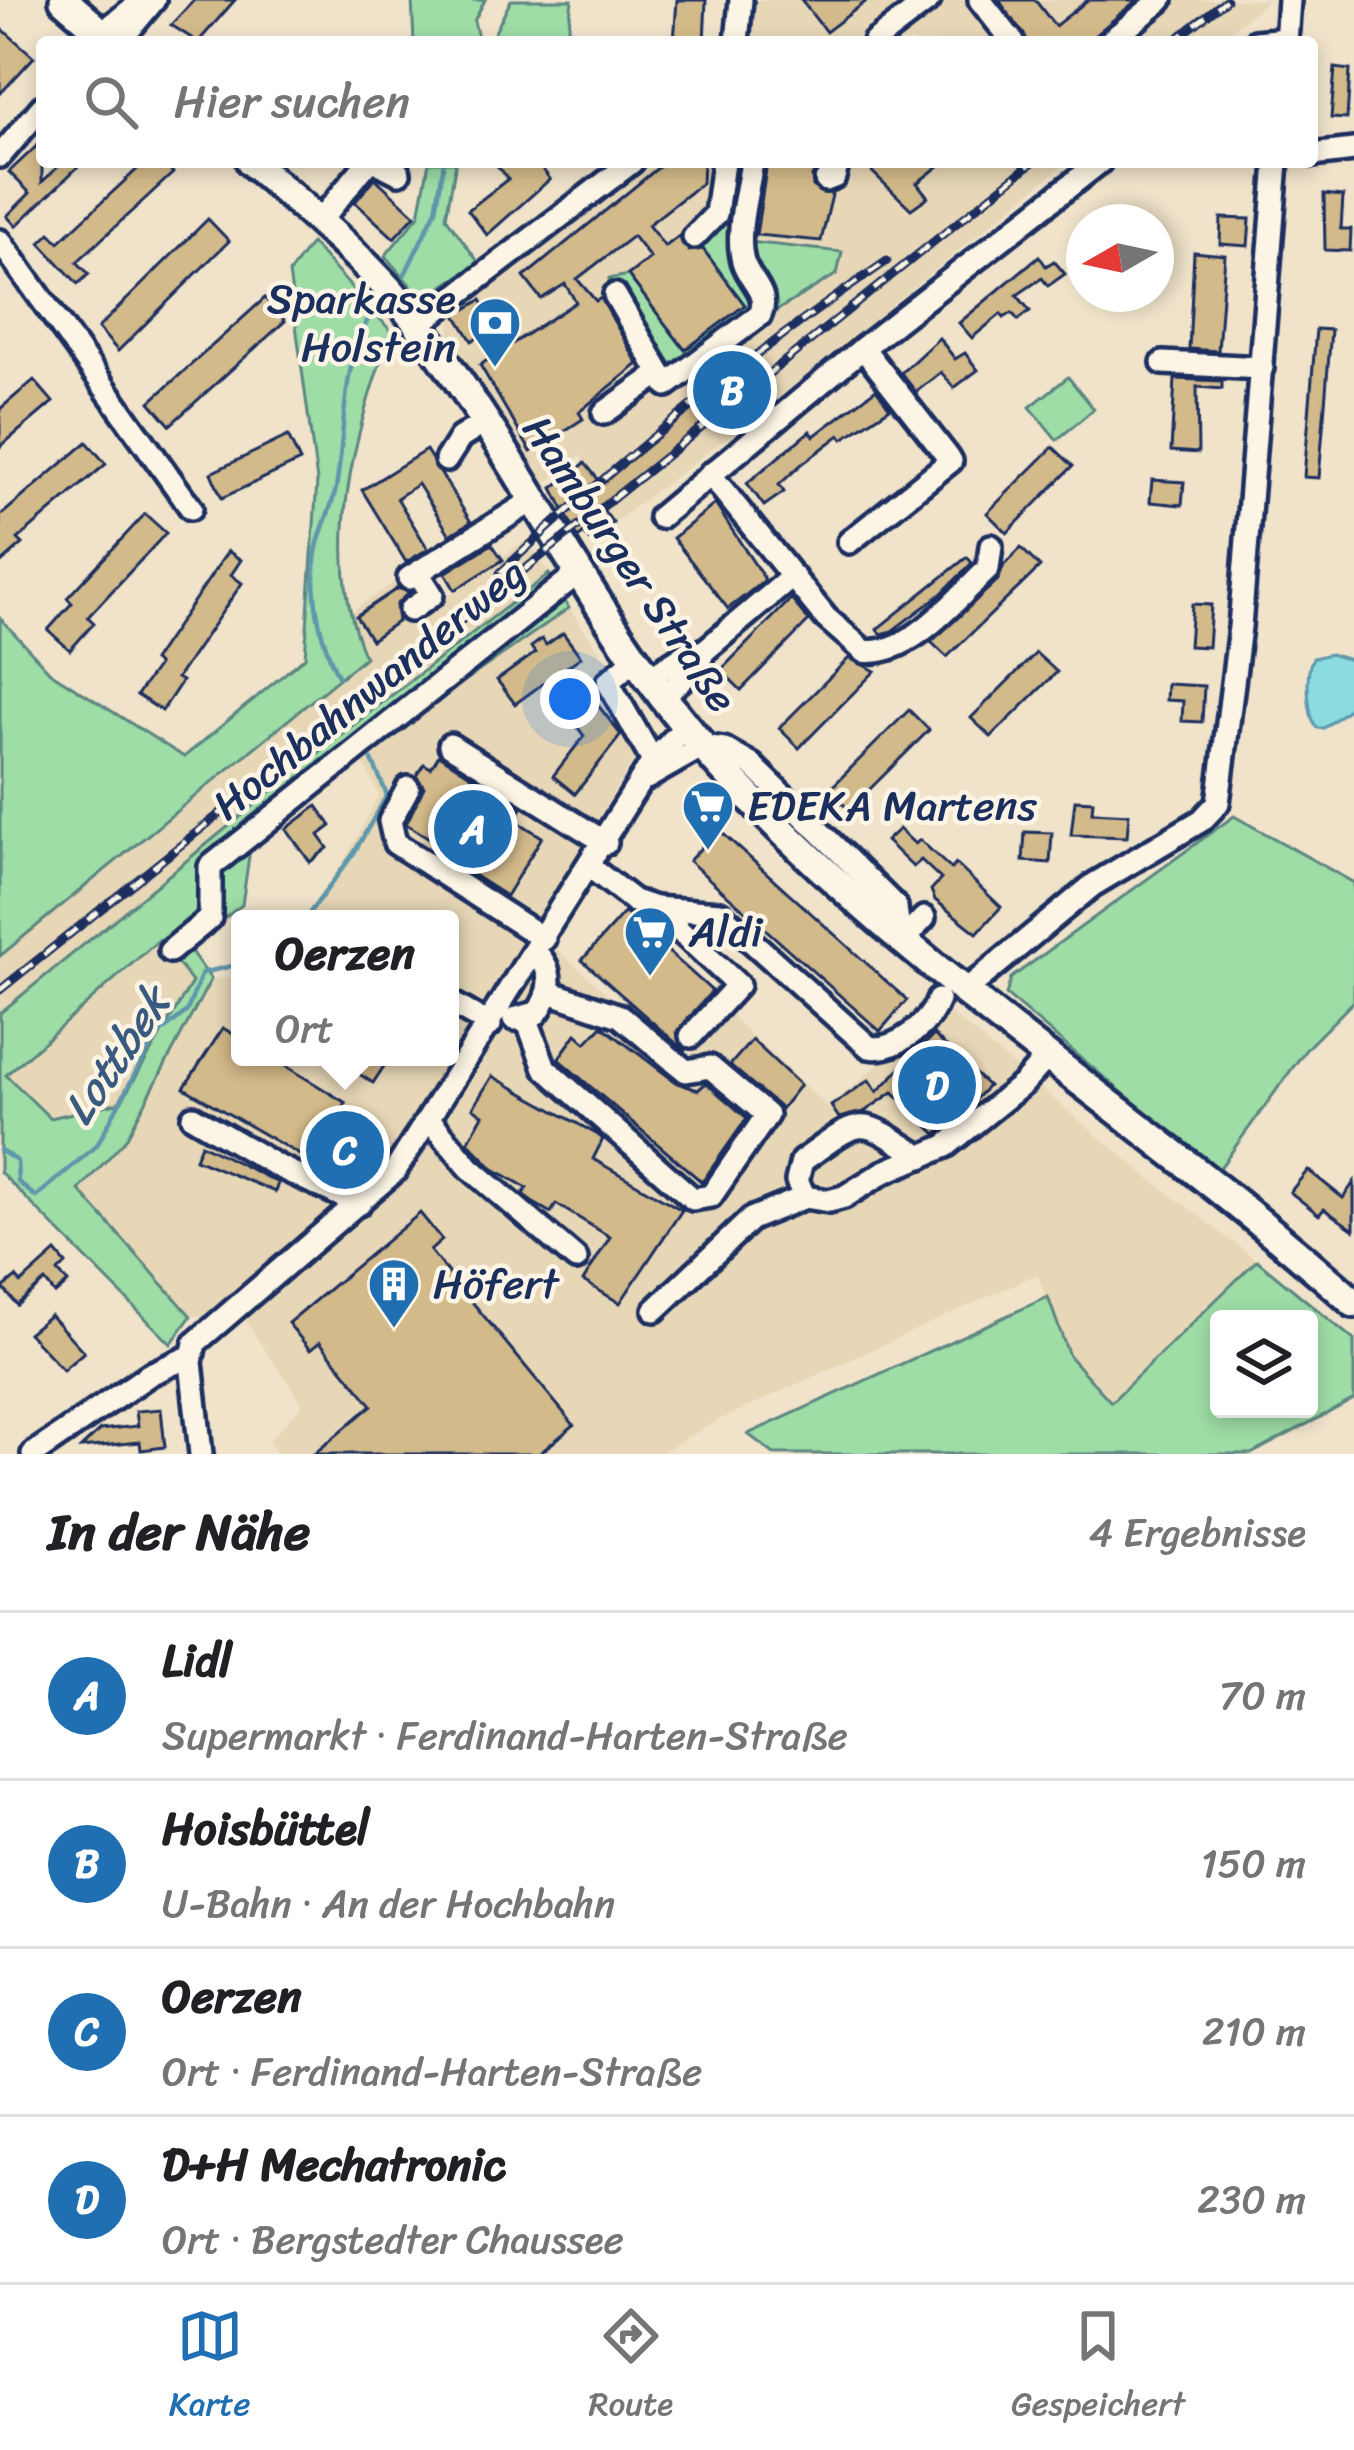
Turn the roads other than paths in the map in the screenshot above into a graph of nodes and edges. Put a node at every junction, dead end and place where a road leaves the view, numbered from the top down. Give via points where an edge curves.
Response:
1 (64, 0) edge
2 (142, 0) edge
3 (154, 0) edge
4 (741, 0) edge
5 (928, 0) edge
6 (980, 0) edge
7 (1161, 0) edge
8 (1289, 0) edge
9 (102, 36) edge
10 (110, 36) edge
11 (111, 36) edge
12 (737, 36) edge
13 (882, 36) edge
14 (1007, 36) edge
15 (1116, 36) edge
16 (1286, 36) edge
17 (36, 114) edge
18 (1354, 150) edge
19 (1318, 154) edge
20 (0, 156) edge
21 (258, 168) edge
22 (368, 168) edge
23 (387, 168) edge
24 (624, 168) edge
25 (722, 168) edge
26 (751, 168) edge
27 (1092, 168) edge
28 (1277, 168) edge
29 (399, 173) dead end
30 (319, 222) junction
31 (694, 237) dead end
32 (0, 241) edge
33 (615, 295) dead end
34 (418, 325) junction
35 (863, 348) junction
36 (1163, 363) dead end
37 (1262, 368) junction
38 (660, 373) junction
39 (604, 413) dead end
40 (484, 422) junction
41 (442, 455) dead end
42 (710, 474) junction
43 (532, 501) junction
44 (191, 508) dead end
45 (660, 517) dead end
46 (849, 542) dead end
47 (991, 546) dead end
48 (578, 574) junction
49 (793, 576) junction
50 (410, 610) dead end
51 (650, 677) junction
52 (694, 736) junction
53 (450, 746) dead end
54 (650, 769) junction
55 (408, 788) dead end
56 (606, 843) junction
57 (590, 866) junction
58 (656, 908) junction
59 (540, 946) junction
60 (170, 951) dead end
61 (966, 989) junction
62 (549, 992) junction
63 (938, 1000) dead end
64 (459, 1005) edge
65 (502, 1019) junction
66 (691, 1036) dead end
67 (1047, 1057) junction
68 (193, 1117) dead end
69 (429, 1119) junction
70 (921, 1157) junction
71 (805, 1196) junction
72 (358, 1204) junction
73 (576, 1259) dead end
74 (1348, 1287) edge
75 (655, 1310) dead end
76 (192, 1352) junction
77 (33, 1454) edge
78 (201, 1454) edge

1 - 9 main road
2 - 10 street
3 - 11 street
4 - 12 street
5 - 13 street
6 - 14 street
7 - 15 street
8 - 16 street
17 - 20 street
18 - 19 street
21 - 30 main road, Hamburger Straße
22 - 30 street
23 - 29 street
24 - 34 street
25 - 31 street via 719,207
26 - 38 street via 742,256 764,306 667,385
27 - 35 street
28 - 37 street
30 - 34 main road, Hamburger Straße
32 - 44 street
33 - 38 street
34 - 40 main road, Hamburger Straße
35 - 42 street
35 - 46 street via 958,470
36 - 37 street
37 - 61 street via 1218,803 1078,896
38 - 39 street
40 - 41 street
40 - 43 main road, Hamburger Straße
42 - 45 street
42 - 49 street
43 - 48 main road, Hamburger Straße
43 - 50 street via 414,576 432,595
47 - 49 street via 988,569 925,626 879,652 853,646
48 - 51 main road, Hamburger Straße
48 - 60 street, Hochbahnwanderweg via 210,867 210,918
49 - 51 street via 703,652
51 - 52 main road, Hamburger Straße
51 - 54 street via 608,682
52 - 54 street
52 - 61 main road, Hamburger Straße via 798,844 909,930
53 - 56 street
54 - 56 street
55 - 59 street via 391,821 395,843
56 - 57 street
57 - 58 street
57 - 59 street
58 - 63 street via 720,913 868,1047 903,1039
58 - 66 street via 738,986
59 - 62 street
59 - 65 street
61 - 67 main road, Hamburger Straße
62 - 65 street via 536,1013
62 - 65 street via 620,1016 686,1071 710,1067 767,1115 711,1196 693,1199 545,1068 530,1025
64 - 65 street
65 - 69 street
67 - 70 street via 961,1137
67 - 74 main road, Hamburger Straße
68 - 72 street
69 - 72 street via 395,1171
69 - 73 street via 470,1168
70 - 71 street via 844,1197
70 - 71 street via 872,1124 859,1124 802,1161 797,1181
71 - 75 street via 739,1227
72 - 76 street via 204,1333
76 - 77 street
76 - 78 street

